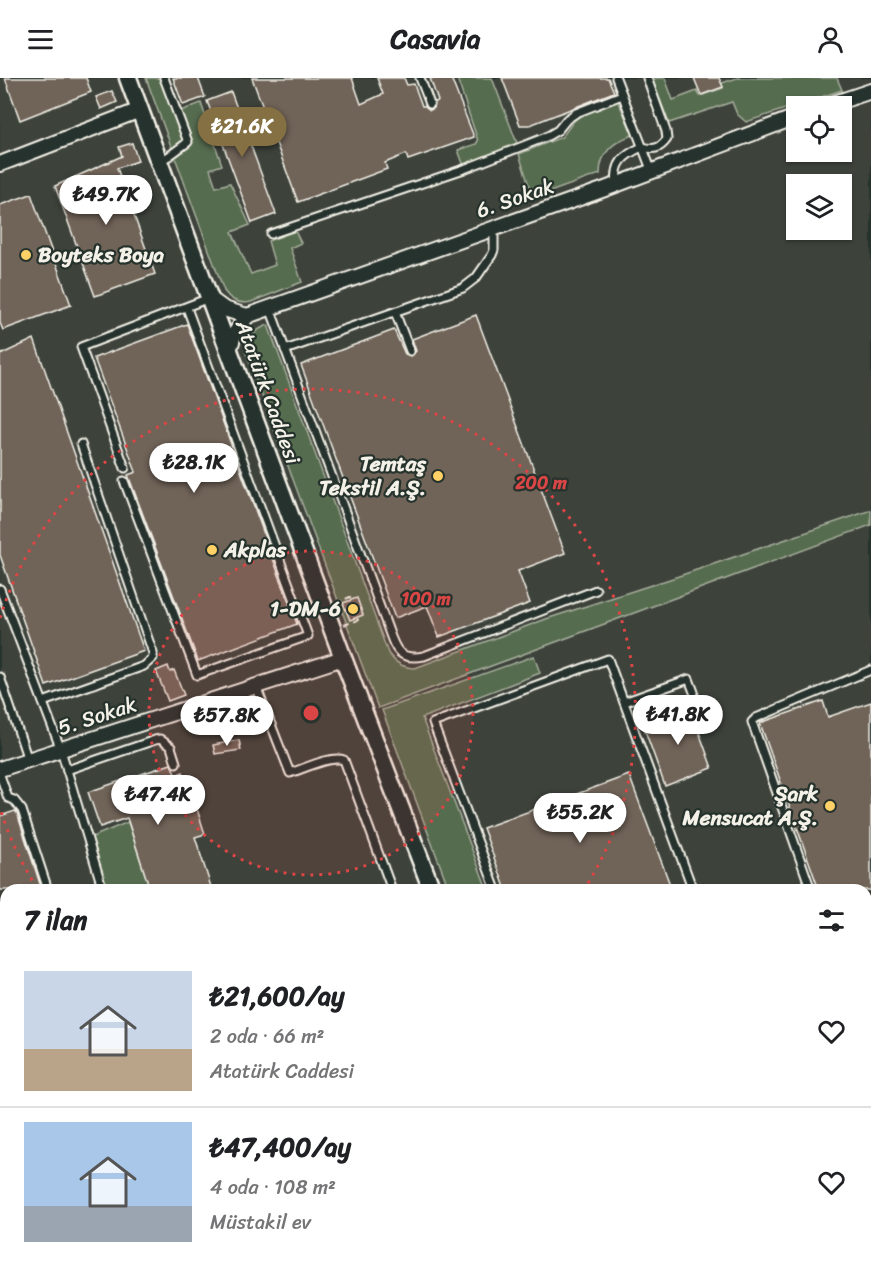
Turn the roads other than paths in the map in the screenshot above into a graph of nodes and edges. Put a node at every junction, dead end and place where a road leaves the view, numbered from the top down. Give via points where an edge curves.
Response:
1 (128, 78) edge
2 (164, 78) edge
3 (420, 78) edge
4 (616, 78) edge
5 (646, 78) edge
6 (871, 91) edge
7 (622, 95) junction
8 (852, 97) edge
9 (430, 104) dead end
10 (140, 110) junction
11 (786, 121) edge
12 (642, 147) junction
13 (160, 161) junction
14 (0, 164) edge
15 (652, 172) junction
16 (617, 184) junction
17 (494, 227) junction
18 (272, 234) dead end
19 (209, 298) junction
20 (187, 308) junction
21 (270, 308) junction
22 (395, 312) junction
23 (247, 316) junction
24 (285, 350) junction
25 (229, 351) junction
26 (410, 351) dead end
27 (81, 444) dead end
28 (125, 468) dead end
29 (124, 481) dead end
30 (0, 589) edge
31 (596, 591) dead end
32 (343, 658) junction
33 (871, 670) edge
34 (0, 677) edge
35 (256, 686) junction
36 (694, 692) dead end
37 (43, 702) junction
38 (624, 702) junction
39 (143, 733) junction
40 (61, 750) junction
41 (28, 760) junction
42 (176, 763) dead end
43 (0, 769) edge
44 (67, 770) junction
45 (0, 776) edge
46 (4, 798) edge
47 (46, 884) edge
48 (101, 884) edge
49 (390, 884) edge
50 (430, 884) edge
51 (494, 884) edge
52 (691, 884) edge
53 (809, 884) edge

1 - 10 street, Atatürk Caddesi
2 - 13 lane via 188,142
3 - 9 lane
4 - 7 lane
5 - 12 lane via 667,139 658,148
6 - 8 street
7 - 12 lane
7 - 18 lane via 576,113 546,137
10 - 13 street, Atatürk Caddesi
10 - 14 street
11 - 15 street, 6. Sokak
12 - 15 lane
12 - 16 lane via 619,163
13 - 19 street, Atatürk Caddesi
15 - 16 street, 6. Sokak
16 - 17 street, 6. Sokak
17 - 21 street, 6. Sokak
17 - 22 lane via 494,250 470,284
19 - 20 lane
19 - 23 street via 224,309
19 - 25 street, Atatürk Caddesi
20 - 28 lane via 81,347
20 - 29 lane via 308,636 197,675
21 - 23 street, 6. Sokak
21 - 24 lane
22 - 24 lane
22 - 26 lane
23 - 25 street via 234,334
24 - 31 lane via 387,626 403,656 424,656
25 - 32 street, Atatürk Caddesi
27 - 37 lane via 153,658 144,666
30 - 37 lane
32 - 35 street, 5. Sokak
32 - 50 street, Atatürk Caddesi
33 - 53 lane via 752,722
34 - 41 lane
35 - 39 street, 5. Sokak
35 - 49 lane via 290,773 331,759 344,760
36 - 38 lane via 689,679
37 - 40 lane
38 - 51 lane via 608,659 433,723
38 - 52 lane
39 - 40 street, 5. Sokak
39 - 42 lane via 171,747
39 - 44 lane
40 - 41 street, 5. Sokak
40 - 44 lane
41 - 43 street, 5. Sokak
44 - 48 lane
45 - 46 lane
46 - 47 lane via 14,800 22,810

